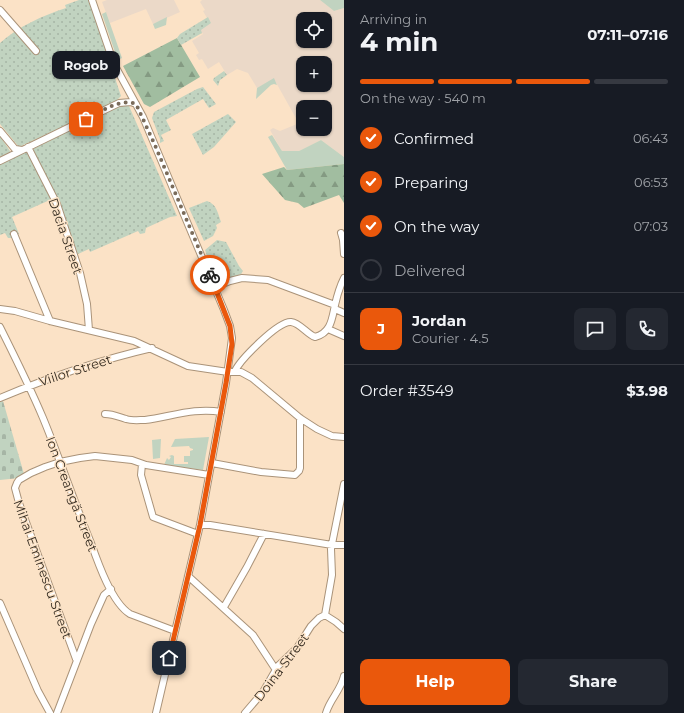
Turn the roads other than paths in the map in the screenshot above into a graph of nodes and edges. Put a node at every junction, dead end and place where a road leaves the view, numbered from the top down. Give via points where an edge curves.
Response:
1 (92, 0) edge
2 (0, 10) edge
3 (36, 51) dead end
4 (136, 104) junction
5 (0, 130) edge
6 (25, 149) junction
7 (0, 161) edge
8 (341, 233) dead end
9 (14, 234) dead end
10 (344, 254) edge
11 (344, 278) edge
12 (215, 287) junction
13 (335, 307) junction
14 (0, 309) edge
15 (344, 313) edge
16 (50, 321) junction
17 (0, 327) edge
18 (328, 329) junction
19 (89, 330) junction
20 (344, 336) edge
21 (152, 348) junction
22 (235, 371) junction
23 (228, 372) junction
24 (29, 386) junction
25 (0, 398) edge
26 (221, 412) junction
27 (105, 414) dead end
28 (300, 418) junction
29 (344, 437) edge
30 (60, 462) junction
31 (212, 463) junction
32 (142, 464) junction
33 (209, 475) junction
34 (344, 484) edge
35 (200, 525) junction
36 (198, 534) junction
37 (264, 534) junction
38 (332, 545) junction
39 (344, 545) edge
40 (188, 576) junction
41 (111, 589) junction
42 (0, 603) edge
43 (224, 608) junction
44 (326, 615) junction
45 (344, 629) edge
46 (175, 631) junction
47 (76, 659) junction
48 (276, 670) junction
49 (344, 676) edge
50 (157, 712) edge
51 (50, 713) edge
52 (57, 713) edge
53 (245, 713) edge
54 (326, 713) edge

1 - 4 street via 114,64
2 - 3 street
4 - 6 street via 119,103
4 - 12 street
5 - 6 street via 15,149
6 - 7 street
6 - 19 street, Dacia Street via 57,204 80,273 87,304
8 - 10 street
9 - 16 street
11 - 13 street
12 - 13 street via 242,278 268,280
12 - 23 street via 232,333
13 - 15 street
13 - 18 street
14 - 16 street
16 - 19 street
17 - 24 street, Ion Creangă Street
18 - 20 street
18 - 22 street via 315,337 294,323 288,322 261,341
19 - 21 street
21 - 23 street via 188,366
21 - 24 street, Viilor Street via 119,356
22 - 23 street
22 - 28 street via 252,378
23 - 26 street
24 - 25 street, Viilor Street
24 - 30 street, Ion Creangă Street
26 - 27 street via 200,410 146,420
26 - 31 street
28 - 29 street via 324,433
28 - 31 street via 300,468 297,474 261,472
30 - 32 street via 95,456 132,460
30 - 41 street, Ion Creangă Street
30 - 47 street, Mihai Eminescu Street via 31,473 19,480 15,488
31 - 33 street
32 - 33 street
32 - 36 street via 141,475 153,517
33 - 35 street
34 - 38 street
35 - 36 street
35 - 37 street
36 - 40 street
37 - 38 street
37 - 43 street
38 - 39 street
38 - 44 street via 332,575
40 - 43 street
40 - 46 street
41 - 46 street, Ion Creangă Street via 124,610
41 - 47 street via 104,594
42 - 51 street
43 - 48 street via 253,635
44 - 45 street
44 - 48 street, Doina Street via 315,622 297,648
46 - 50 street
47 - 52 street
48 - 53 street, Doina Street via 264,692
49 - 54 street

